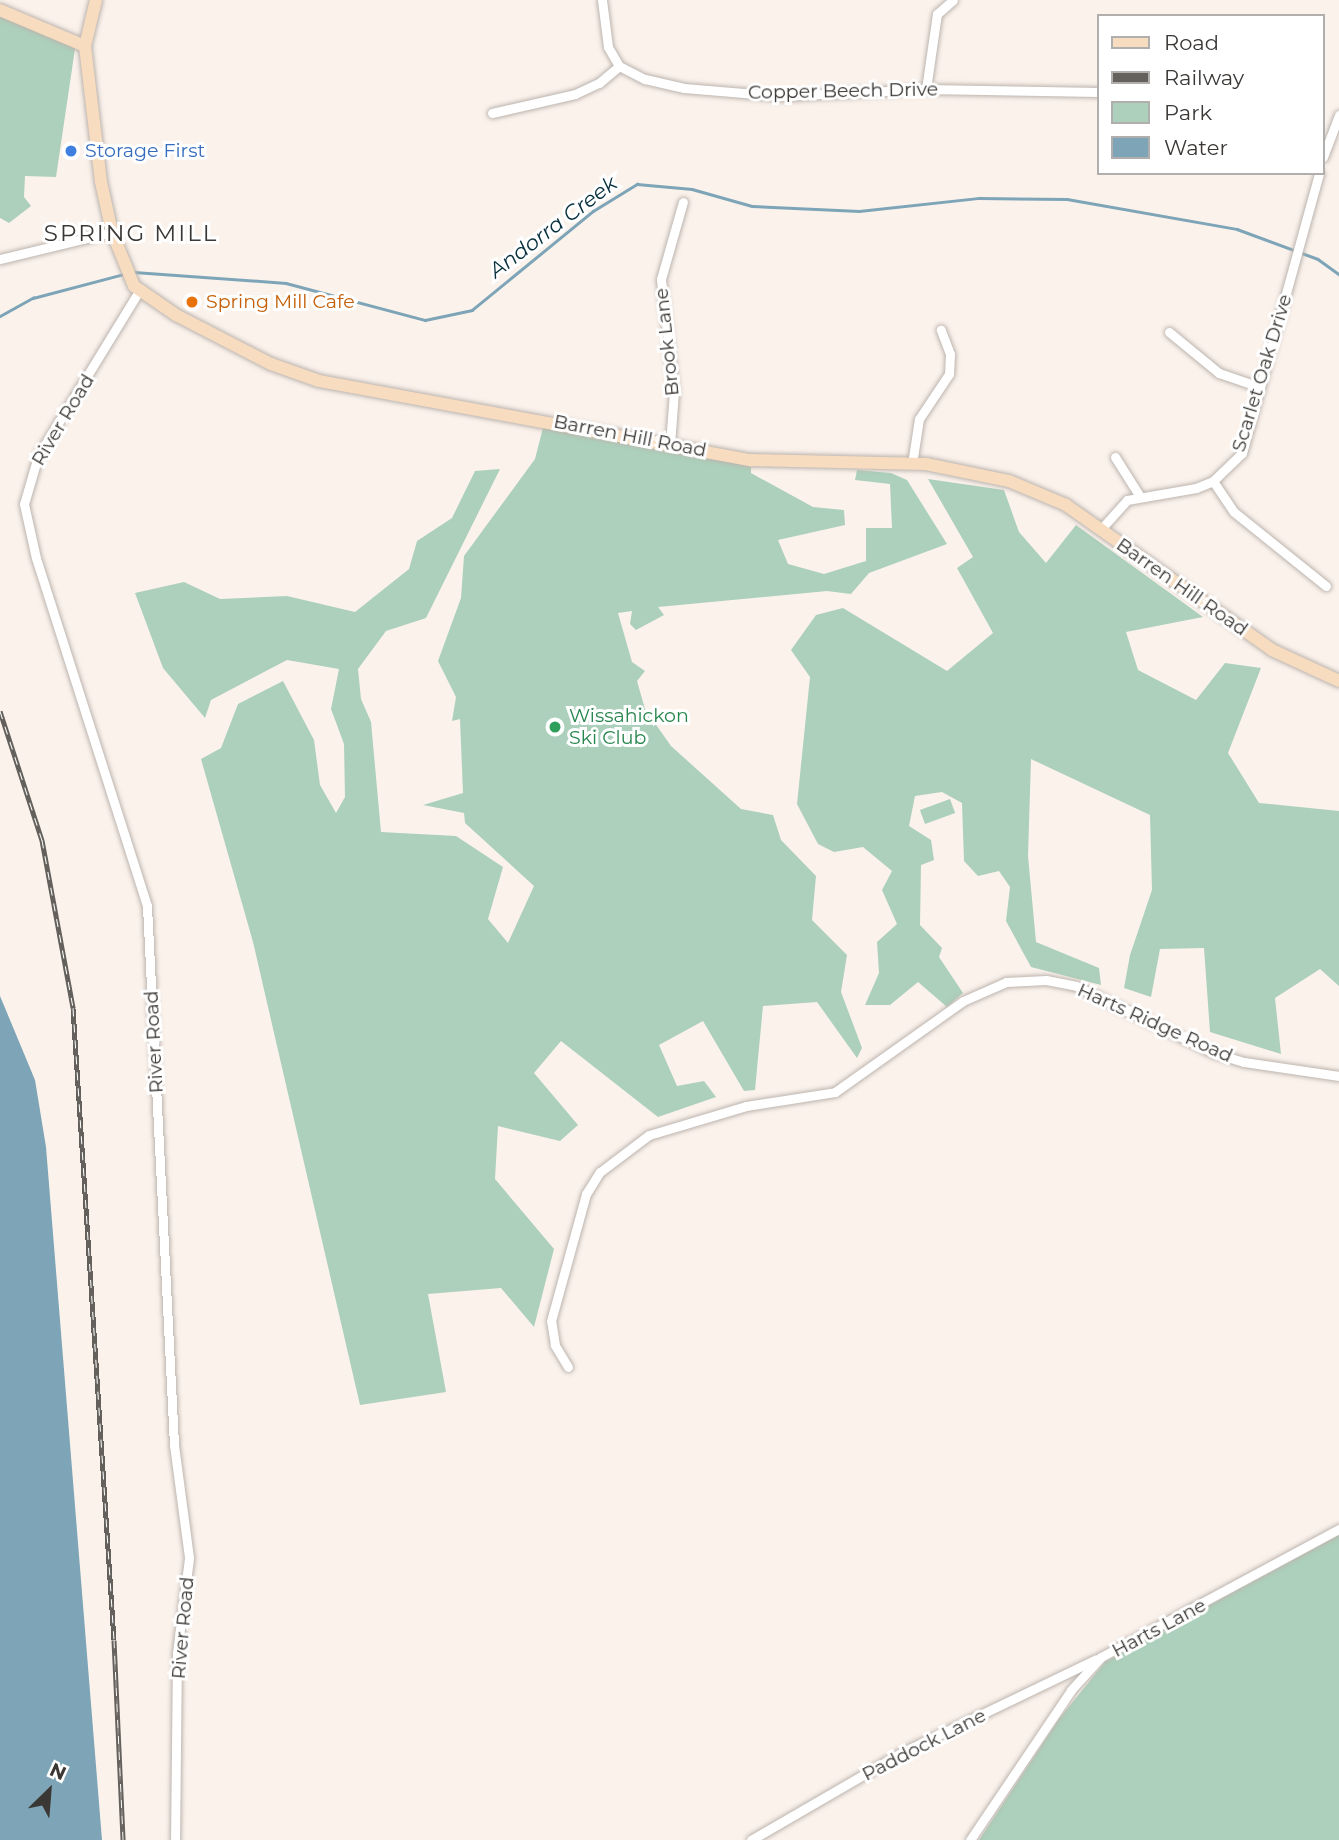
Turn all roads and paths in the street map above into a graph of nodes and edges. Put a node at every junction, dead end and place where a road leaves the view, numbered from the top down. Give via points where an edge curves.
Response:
1 (96, 0) edge
2 (601, 0) edge
3 (953, 0) edge
4 (0, 10) edge
5 (85, 46) junction
6 (619, 66) junction
7 (926, 89) junction
8 (1098, 92) edge
9 (492, 113) dead end
10 (1339, 115) edge
11 (1325, 152) edge
12 (1318, 175) edge
13 (683, 202) dead end
14 (112, 232) junction
15 (0, 258) edge
16 (139, 291) junction
17 (941, 330) dead end
18 (1169, 332) dead end
19 (1260, 387) junction
20 (670, 444) junction
21 (1115, 457) dead end
22 (912, 464) junction
23 (1213, 481) junction
24 (1139, 495) junction
25 (1101, 529) junction
26 (1326, 586) dead end
27 (1339, 681) edge
28 (1339, 1076) edge
29 (568, 1367) dead end
30 (1339, 1529) edge
31 (1101, 1657) junction
32 (175, 1840) edge
33 (751, 1840) edge
34 (970, 1840) edge

1 - 5 street
2 - 6 street via 608,47
3 - 7 street via 937,15
4 - 5 street
5 - 14 street, Barren Hill Road via 101,182
6 - 7 street, Copper Beech Drive via 645,79 684,88 780,96
6 - 9 street via 599,83 575,94
7 - 8 street, Copper Beech Drive
10 - 11 street
12 - 19 street, Scarlet Oak Drive
13 - 20 street, Brook Lane via 661,279 674,393
14 - 15 street
14 - 16 street, Barren Hill Road via 122,263
16 - 20 street, Barren Hill Road via 243,350 309,379
16 - 32 street, River Road via 38,456 24,504 36,558 147,906 174,1445 189,1558 177,1653
17 - 22 street via 950,354 949,374 919,419
18 - 19 street via 1219,373
19 - 23 street, Scarlet Oak Drive via 1242,453
20 - 22 street, Barren Hill Road via 760,461
21 - 24 street
22 - 25 street, Barren Hill Road via 970,470 1022,485 1058,500
23 - 24 street, Scarlet Oak Drive via 1188,491
23 - 26 street via 1234,512
24 - 25 street via 1121,505
25 - 27 street, Barren Hill Road via 1272,650
28 - 29 street, Harts Ridge Road via 1214,1053 1076,986 1046,980 1006,982 963,1001 835,1092 746,1107 649,1135 600,1172 586,1195 551,1321 555,1345
30 - 31 street, Harts Lane
31 - 33 street, Paddock Lane via 903,1752
31 - 34 street, Harts Lane via 1071,1690

